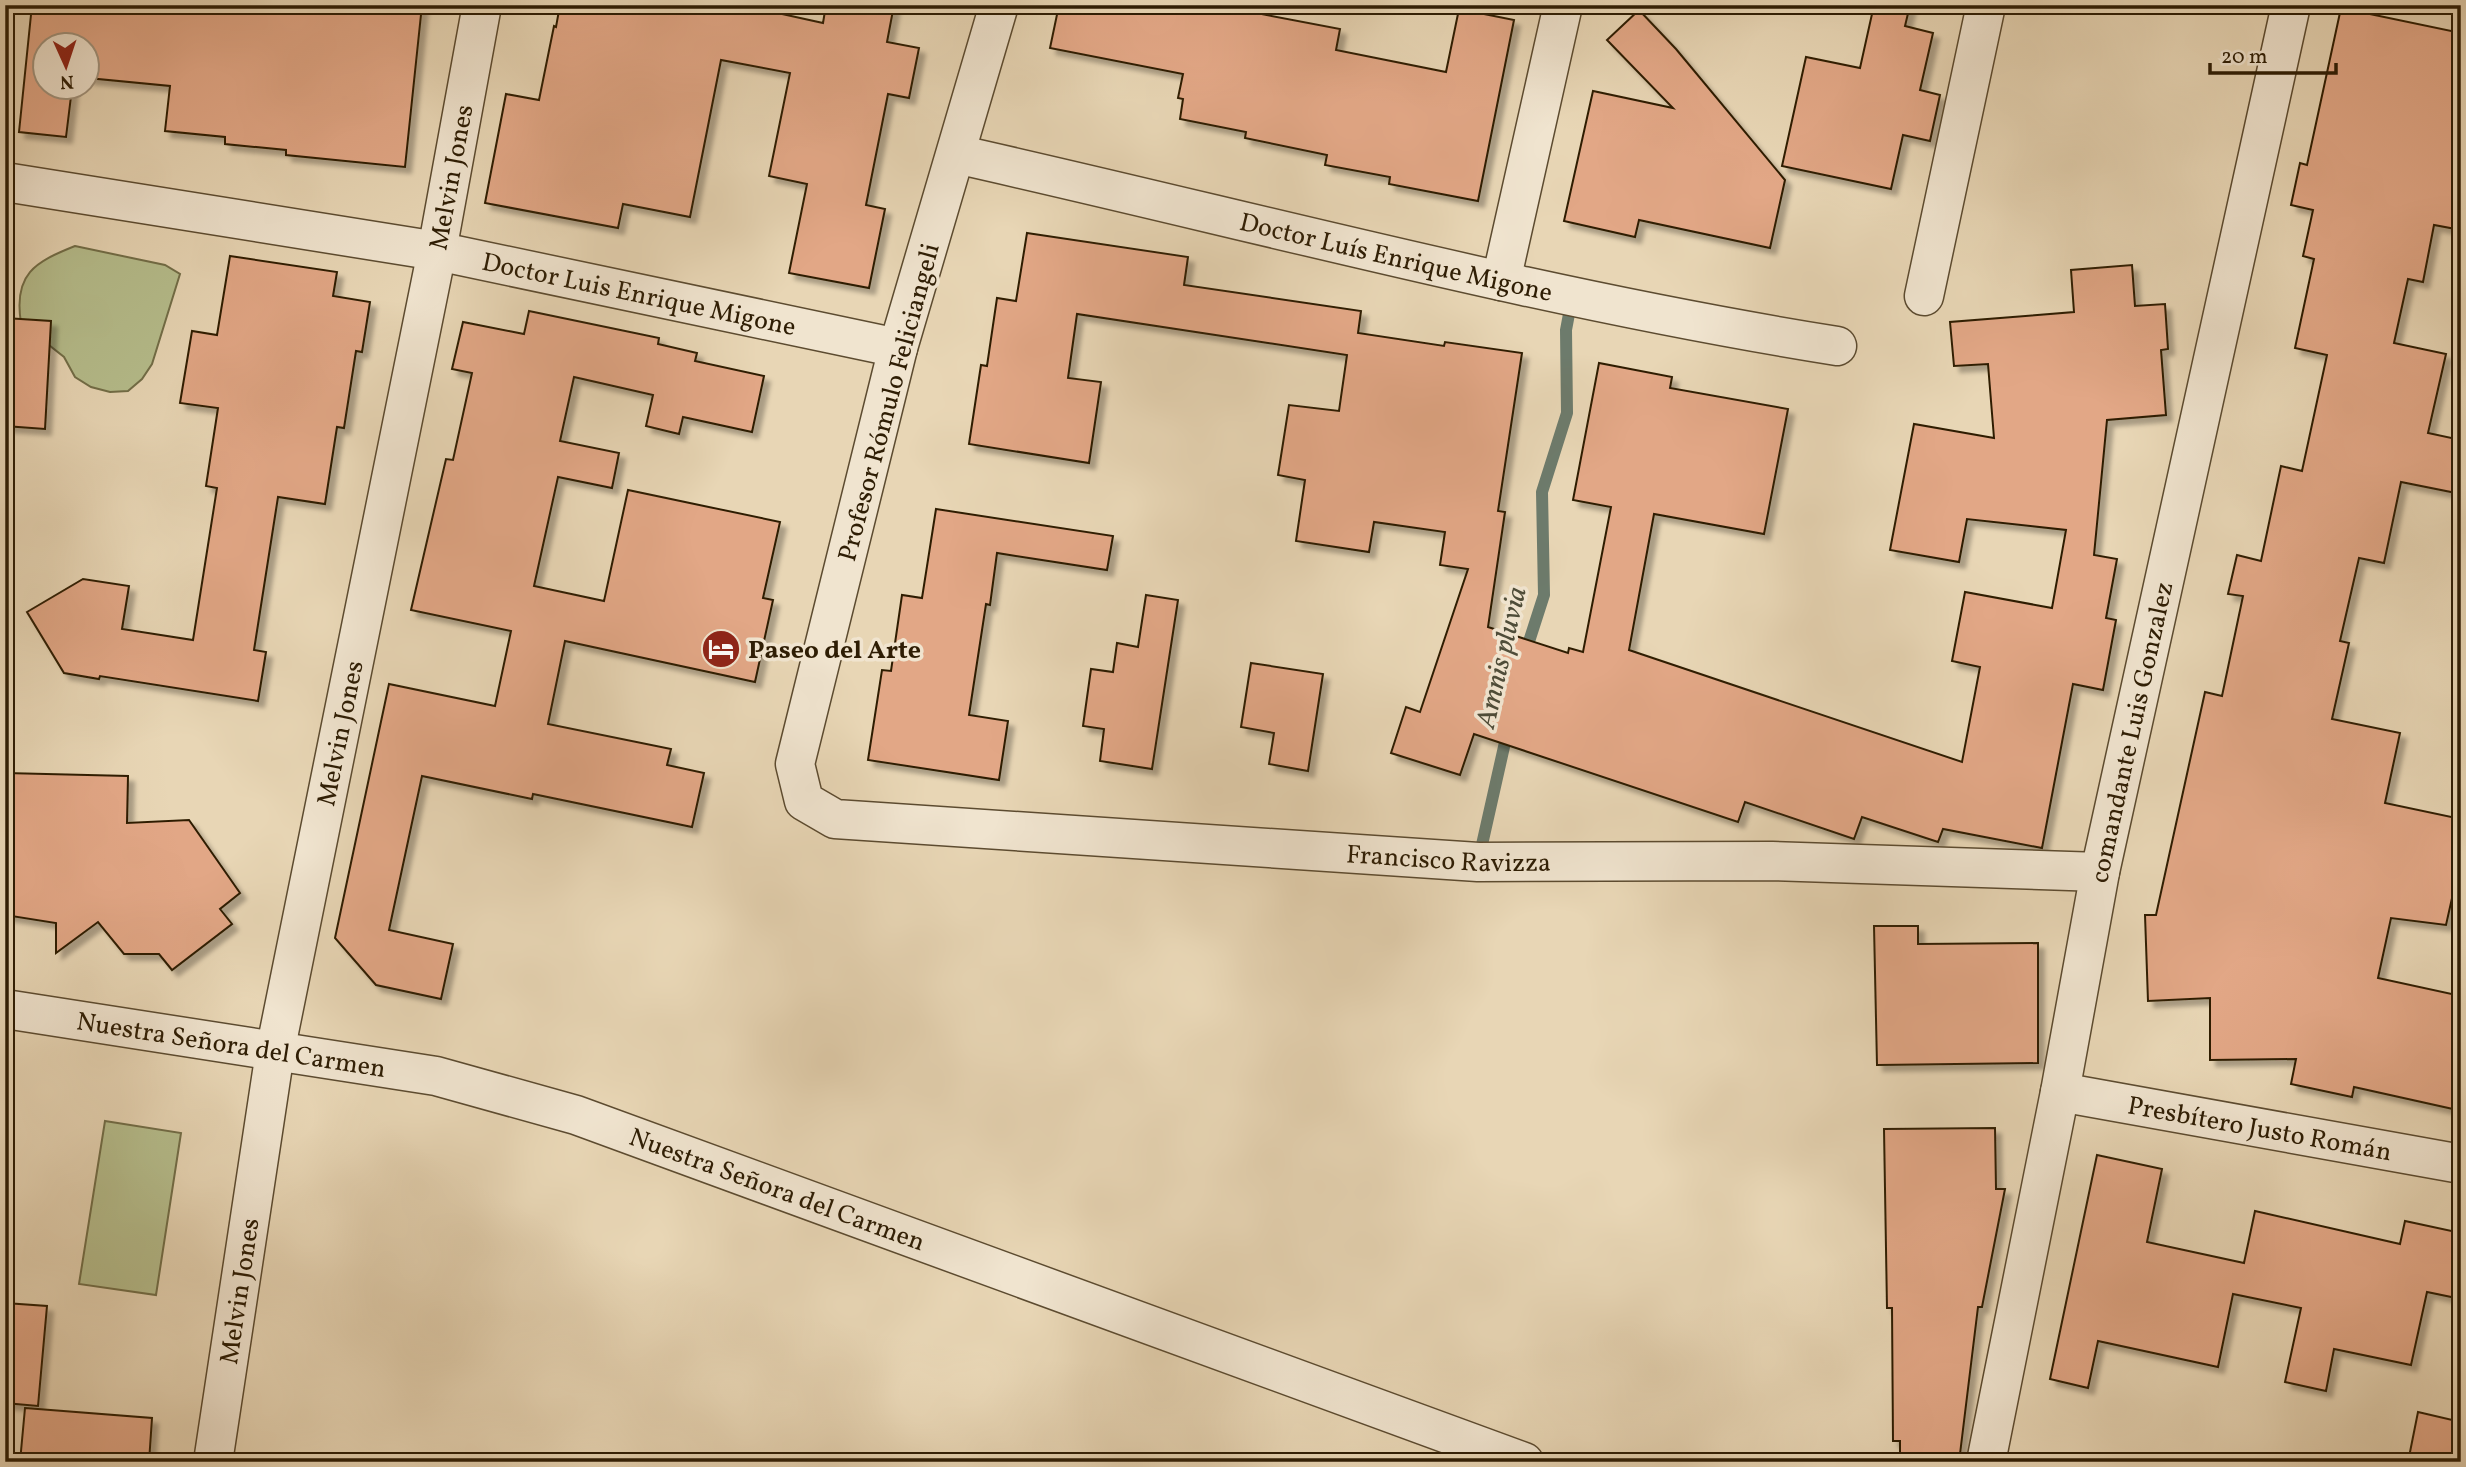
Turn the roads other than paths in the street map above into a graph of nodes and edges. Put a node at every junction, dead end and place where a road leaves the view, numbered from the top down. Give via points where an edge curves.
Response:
1 (482, 5) edge
2 (999, 5) edge
3 (1563, 5) edge
4 (1986, 5) edge
5 (2291, 5) edge
6 (956, 154) junction
7 (5, 182) edge
8 (437, 251) junction
9 (1501, 281) junction
10 (1924, 296) dead end
11 (1837, 346) dead end
12 (898, 348) junction
13 (804, 801) joint
14 (2100, 872) junction
15 (5, 1009) edge
16 (275, 1052) junction
17 (2060, 1092) junction
18 (2461, 1164) edge
19 (213, 1462) edge
20 (1524, 1462) edge
21 (1986, 1462) edge

1 - 8 street, Melvin Jones
2 - 6 street, Profesor Rómulo Feliciangeli
3 - 9 street
4 - 10 street
5 - 14 street, comandante Luis Gonzalez
6 - 9 street, Doctor Luís Enrique Migone
6 - 12 street, Profesor Rómulo Feliciangeli
7 - 8 street, Doctor Luis Enrique Migone
8 - 12 street, Doctor Luis Enrique Migone
8 - 16 street, Melvin Jones
9 - 11 street, Doctor Luís Enrique Migone
12 - 13 street, Profesor Rómulo Feliciangeli via 795,764
13 - 14 street, Francisco Ravizza via 835,819 1478,862 1772,860
14 - 17 street, comandante Luis Gonzalez
15 - 16 street, Nuestra Señora del Carmen
16 - 19 street, Melvin Jones
16 - 20 street, Nuestra Señora del Carmen via 436,1076 576,1115
17 - 18 street, Presbítero Justo Román
17 - 21 street, comandante Luis Gonzalez

